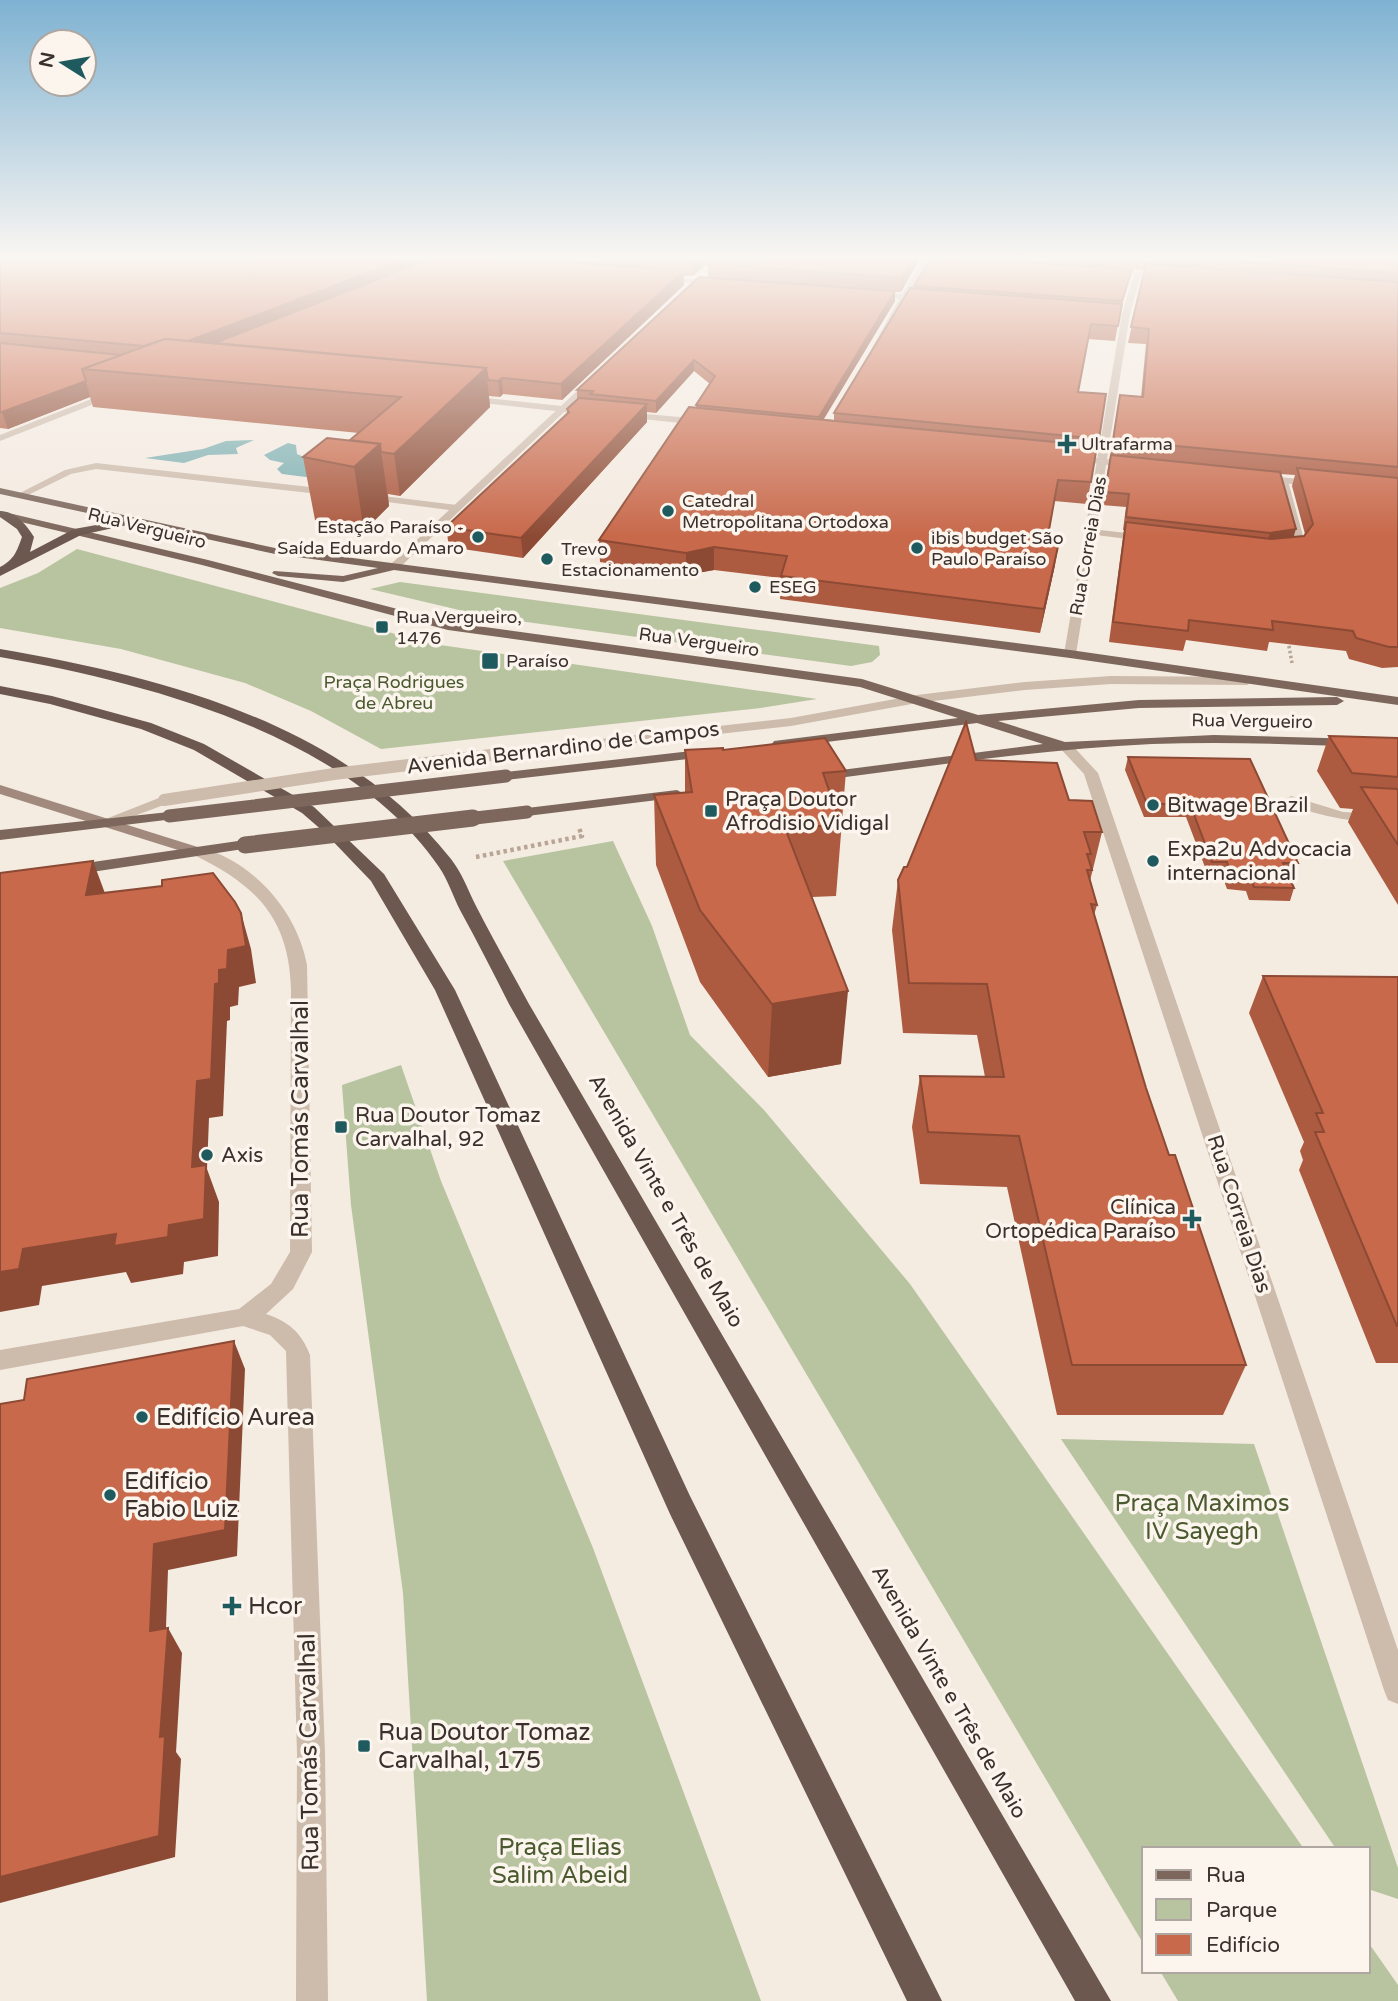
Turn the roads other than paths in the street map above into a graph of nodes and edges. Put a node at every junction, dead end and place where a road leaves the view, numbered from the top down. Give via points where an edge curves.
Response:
1 (873, 349) edge
2 (1117, 349) edge
3 (861, 370) edge
4 (602, 373) edge
5 (126, 388) edge
6 (458, 398) edge
7 (564, 409) junction
8 (598, 412) edge
9 (611, 414) edge
10 (716, 424) edge
11 (0, 438) edge
12 (1063, 458) edge
13 (1103, 462) junction
14 (1140, 466) edge
15 (1244, 477) edge
16 (1283, 481) junction
17 (1334, 485) edge
18 (0, 491) edge
19 (346, 494) edge
20 (19, 496) junction
21 (358, 496) edge
22 (457, 508) junction
23 (1, 514) edge
24 (135, 522) junction
25 (79, 532) junction
26 (1091, 533) junction
27 (1152, 539) edge
28 (1282, 552) edge
29 (395, 566) junction
30 (225, 567) junction
31 (6, 569) edge
32 (0, 653) edge
33 (1070, 654) junction
34 (1267, 681) junction
35 (0, 690) edge
36 (917, 699) junction
37 (1394, 701) edge
38 (979, 719) junction
39 (1398, 744) edge
40 (763, 746) edge
41 (1066, 747) junction
42 (722, 751) edge
43 (813, 777) edge
44 (0, 789) edge
45 (691, 793) edge
46 (1291, 800) dead end
47 (1398, 819) edge
48 (105, 822) junction
49 (0, 835) edge
50 (199, 852) junction
51 (53, 872) edge
52 (243, 1317) junction
53 (0, 1360) edge
54 (1398, 1690) edge
55 (312, 2001) edge
56 (925, 2001) edge
57 (1094, 2001) edge

1 - 3 street
2 - 13 street, Rua Correia Dias
4 - 7 street
5 - 11 street
6 - 7 street
7 - 8 street
7 - 22 street
9 - 10 street
12 - 13 street
13 - 14 street
13 - 26 street, Rua Correia Dias
15 - 16 street
16 - 17 street
16 - 28 lane via 1300,543 1294,550
18 - 20 main road, Rua Vergueiro
19 - 20 lane via 96,466 68,472
20 - 24 main road, Rua Vergueiro
21 - 22 lane
22 - 29 street
23 - 25 main road, Rua Vergueiro
23 - 31 highway via 22,527 28,537 23,553
24 - 25 highway
24 - 29 main road, Rua Vergueiro via 264,549
25 - 30 main road, Rua Vergueiro
25 - 31 highway
26 - 27 lane
26 - 33 street, Rua Correia Dias
29 - 30 main road via 344,579
29 - 33 main road, Rua Vergueiro
30 - 36 main road, Rua Vergueiro via 448,626 862,683
32 - 57 highway, Avenida Vinte e Três de Maio via 132,680 220,708 305,746 380,795 445,863 533,1028
33 - 34 main road, Rua Vergueiro
34 - 36 lane via 1111,680
34 - 37 main road, Rua Vergueiro
35 - 56 highway via 146,726 199,747 308,810 377,878 445,990 680,1505
36 - 38 main road, Rua Vergueiro
36 - 48 lane, bridge via 791,722 334,774 164,800
37 - 38 main road via 1171,702
38 - 40 main road
38 - 41 main road, Rua Vergueiro
39 - 41 main road, Rua Vergueiro via 1218,739
41 - 43 main road
41 - 54 street, Rua Correia Dias via 1091,773
42 - 48 main road, Avenida Bernardino de Campos, bridge
44 - 48 main road
45 - 50 main road, bridge
46 - 47 lane via 1323,814
48 - 49 main road, Avenida Bernardino de Campos
48 - 50 main road
50 - 51 main road
50 - 52 street, Rua Tomás Carvalhal via 231,866 267,898 293,942 299,977 301,1252 272,1299
52 - 53 street
52 - 55 street, Rua Tomás Carvalhal via 281,1330 295,1340 299,1355 311,1753

